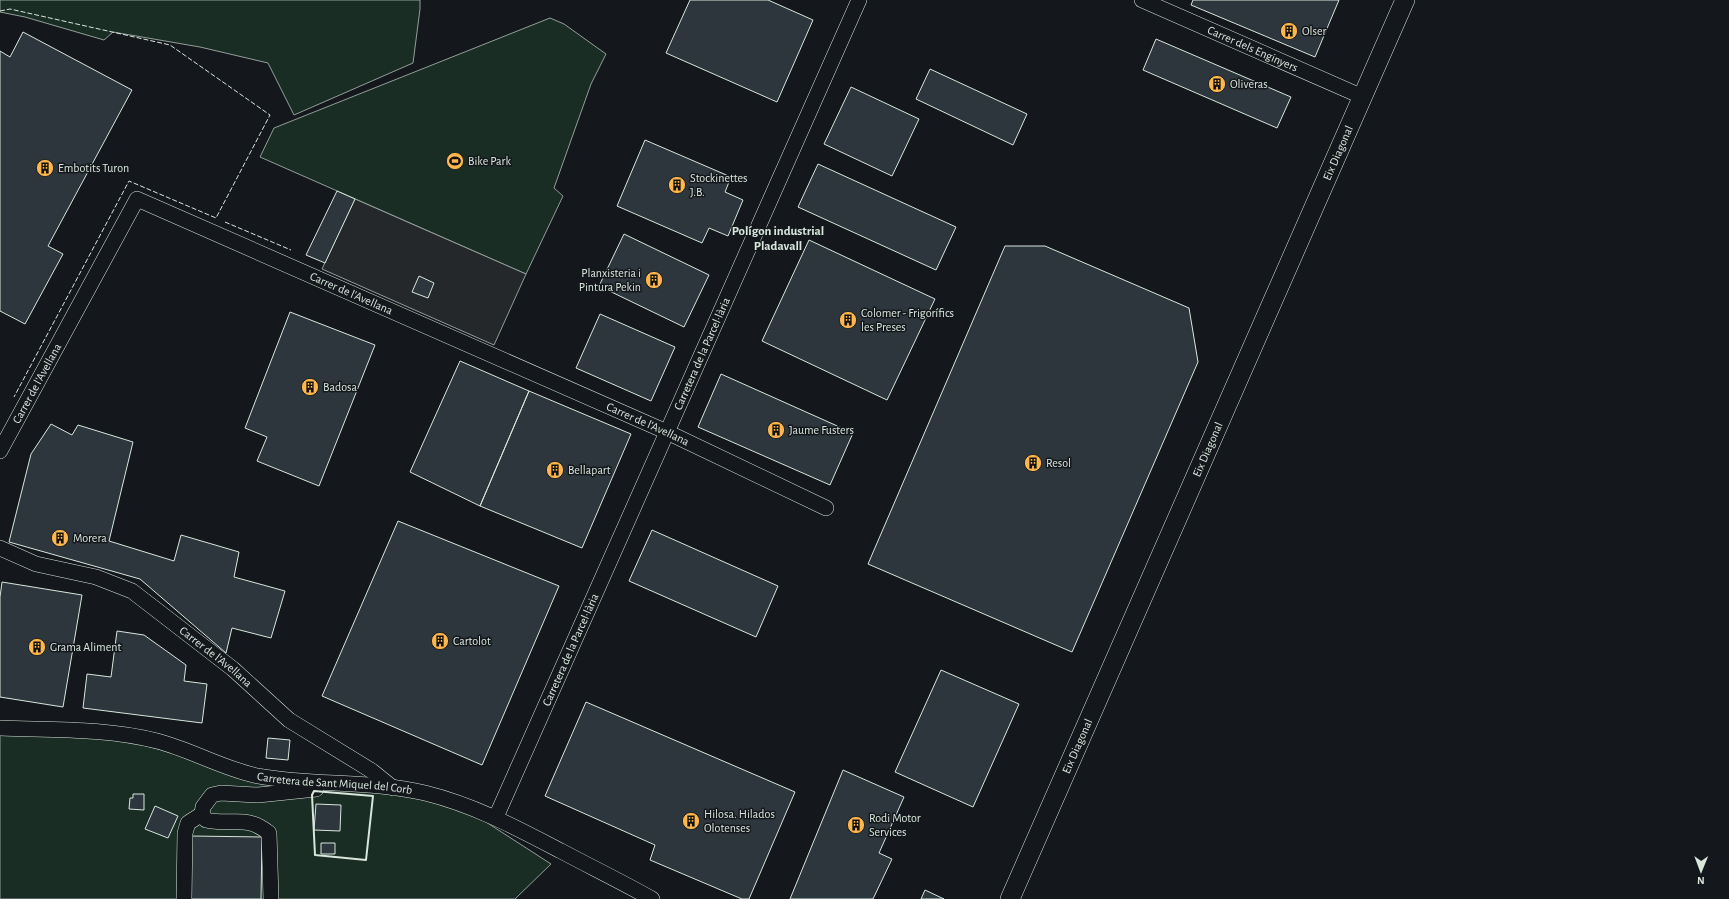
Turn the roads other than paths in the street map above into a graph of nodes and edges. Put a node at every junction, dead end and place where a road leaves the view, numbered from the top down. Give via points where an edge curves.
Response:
1 (859, 0) edge
2 (1405, 0) edge
3 (1148, 1) edge
4 (1363, 97) junction
5 (667, 432) junction
6 (0, 451) edge
7 (826, 508) dead end
8 (0, 548) edge
9 (0, 728) edge
10 (357, 785) junction
11 (393, 788) junction
12 (202, 814) junction
13 (496, 817) junction
14 (184, 899) edge
15 (271, 899) edge
16 (652, 899) edge
17 (1010, 899) edge

1 - 5 street, Carretera de la Parcel·lària
2 - 4 main road, Eix Diagonal
3 - 4 street, Carrer dels Enginyers
4 - 17 main road, Eix Diagonal
5 - 6 street, Carrer de l'Avellana via 137,199
5 - 7 street, Carrer de l'Avellana
5 - 13 street, Carretera de la Parcel·lària
8 - 11 street, Carrer de l'Avellana via 36,564 96,578 132,591 233,669 289,720 372,771
9 - 10 street, Carretera de Sant Miquel del Corb via 124,735 157,741 256,776
10 - 11 street, Carretera de Sant Miquel del Corb
10 - 12 street via 258,795 220,793 212,795 207,800
11 - 13 street, Carretera de Sant Miquel del Corb via 425,793
12 - 14 street via 188,823 185,833
12 - 15 street via 206,820 216,822 251,822 269,833
13 - 16 street, Carretera de Sant Miquel del Corb

